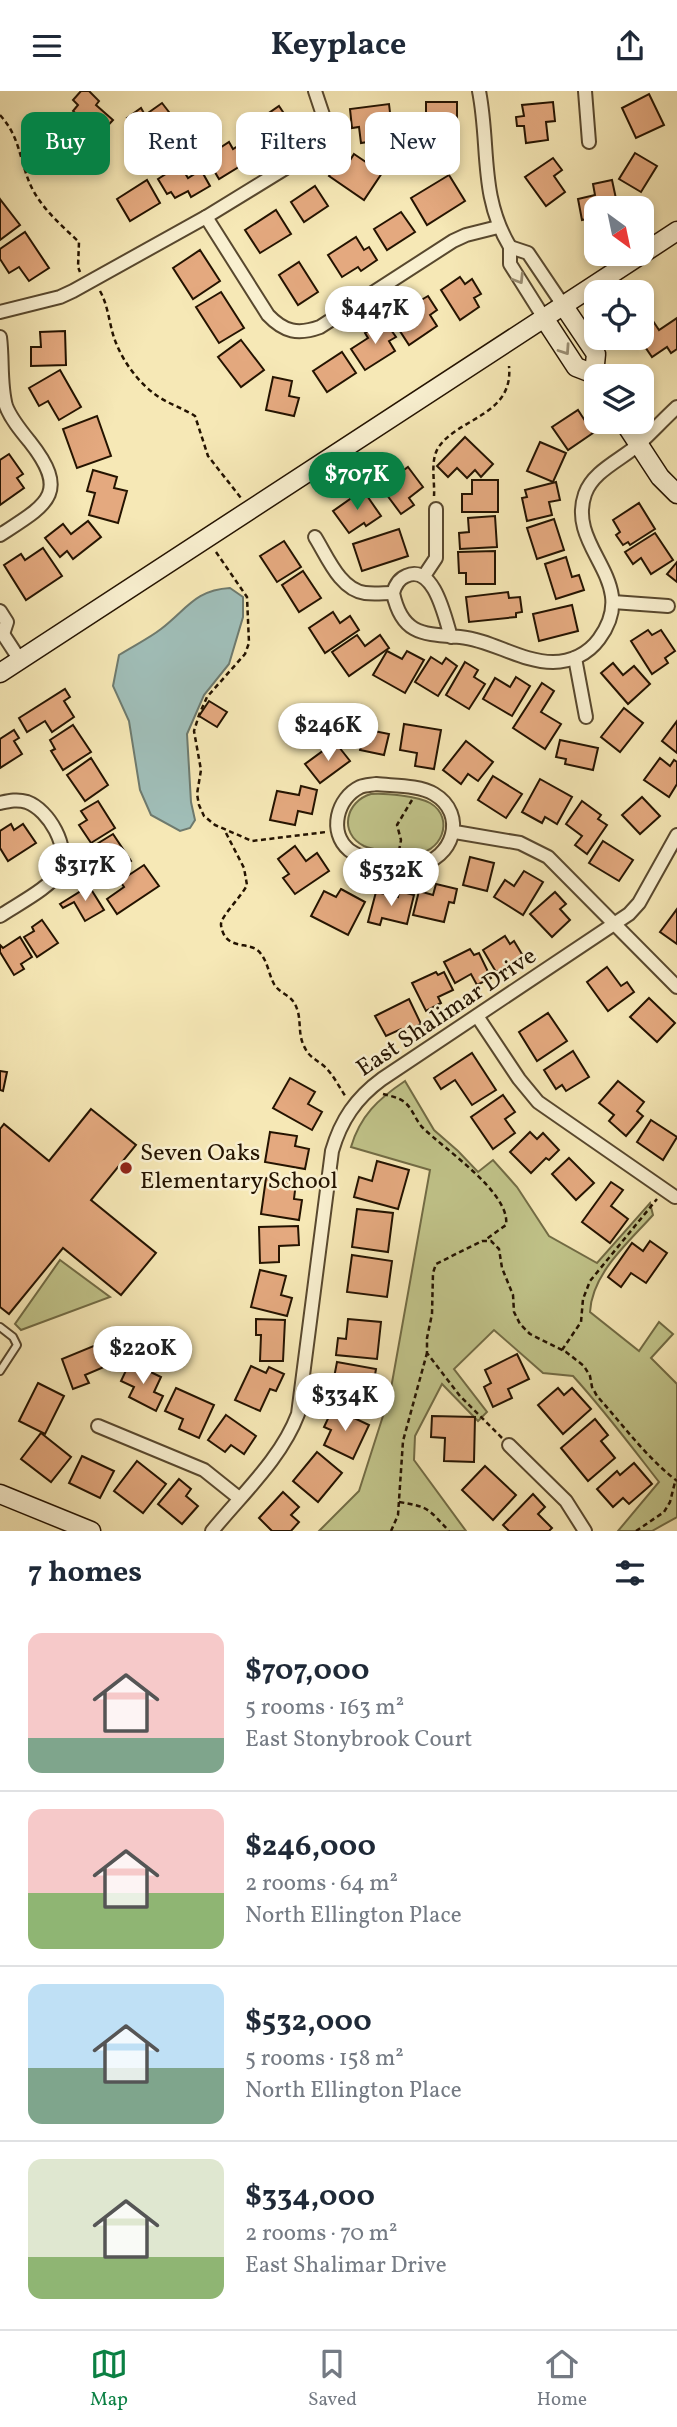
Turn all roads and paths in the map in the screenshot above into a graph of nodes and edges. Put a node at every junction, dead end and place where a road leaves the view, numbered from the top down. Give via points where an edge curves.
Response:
1 (315, 91) edge
2 (479, 91) edge
3 (584, 91) edge
4 (0, 115) edge
5 (589, 142) dead end
6 (206, 217) junction
7 (498, 227) junction
8 (677, 231) edge
9 (654, 246) edge
10 (510, 247) junction
11 (623, 266) edge
12 (81, 275) dead end
13 (100, 291) dead end
14 (563, 305) junction
15 (0, 312) edge
16 (544, 318) junction
17 (0, 337) edge
18 (596, 364) edge
19 (509, 366) dead end
20 (584, 371) edge
21 (677, 407) edge
22 (631, 434) edge
23 (638, 445) junction
24 (677, 494) edge
25 (241, 498) dead end
26 (435, 503) joint
27 (0, 535) edge
28 (315, 537) dead end
29 (216, 552) dead end
30 (424, 576) junction
31 (393, 593) junction
32 (613, 602) junction
33 (667, 606) dead end
34 (0, 611) edge
35 (2, 633) edge
36 (451, 636) junction
37 (575, 658) junction
38 (20, 660) junction
39 (0, 673) edge
40 (586, 717) dead end
41 (412, 797) dead end
42 (0, 803) edge
43 (224, 830) junction
44 (330, 832) dead end
45 (454, 832) junction
46 (677, 835) edge
47 (398, 854) dead end
48 (0, 916) edge
49 (617, 924) junction
50 (677, 987) edge
51 (477, 1016) junction
52 (370, 1089) junction
53 (355, 1105) junction
54 (670, 1194) joint
55 (482, 1241) junction
56 (0, 1327) edge
57 (562, 1350) junction
58 (427, 1353) junction
59 (0, 1371) edge
60 (98, 1426) dead end
61 (509, 1445) joint
62 (677, 1481) edge
63 (0, 1493) edge
64 (239, 1498) junction
65 (399, 1502) junction
66 (81, 1529) edge
67 (212, 1531) edge
68 (391, 1531) edge
69 (449, 1531) edge
70 (585, 1531) edge
71 (636, 1531) edge

1 - 6 street via 325,121 323,136 307,155
2 - 7 street via 489,192
3 - 5 street
4 - 12 path via 17,139 40,201 79,242
6 - 7 street via 268,315 292,332 320,327 453,241
6 - 15 street via 60,297
7 - 10 street
8 - 9 main road
10 - 14 street via 528,253
10 -> 16 street via 509,264
11 - 14 main road
13 - 25 path via 126,363 158,396 195,416 208,456
14 - 16 main road
14 - 18 main road via 596,354
16 -> 20 main road via 576,367
16 - 38 main road
17 - 27 street via 0,385 6,407 51,475 47,499 36,512
19 - 26 path via 509,379 492,409 440,446 434,463
21 - 23 street
22 - 23 main road
23 - 24 main road
23 - 32 street via 594,478 582,510 585,534 611,585
26 - 30 street via 436,558
28 - 31 street via 351,589
29 - 43 path via 244,591 250,627 247,650 207,697 194,731 201,770 197,799 204,816
30 - 31 street via 405,576
30 - 36 street via 433,586
31 - 36 street via 410,628 422,634
32 - 33 street
32 - 37 street via 605,631
34 - 35 street via 7,622
35 - 38 street
36 - 37 street via 541,661
37 - 40 street
38 - 39 main road
41 - 47 path via 397,825
42 - 48 street via 29,803 44,814 64,853 60,871 48,884
43 - 44 path via 252,841
43 - 53 path via 244,868 247,885 221,919 226,937 261,953 276,987 295,1003 300,1037 309,1055 326,1067
45 - 45 street via 453,818 443,801 423,790 361,786 348,795 338,815 341,839 348,849 367,859 415,866 429,862 442,854
45 - 49 street via 535,849 560,867
46 - 49 street, East Shalimar Drive via 639,903
49 - 50 street
49 - 51 street, East Shalimar Drive
51 - 52 street, East Shalimar Drive
51 - 54 street via 538,1102
52 - 53 street, East Shalimar Drive
52 - 55 path via 408,1105 422,1127 467,1164 497,1200 507,1216 506,1225
53 - 64 street, East Shalimar Drive via 342,1123 332,1151 298,1414 285,1442
54 - 57 path via 590,1281 581,1322
55 - 57 path via 491,1241 499,1249 514,1312 523,1327
55 - 58 path via 436,1265
56 - 59 lane via 17,1345
57 - 62 path via 584,1366 597,1396 648,1456
58 - 61 path via 460,1396
58 - 65 path via 403,1441
60 - 64 street via 204,1470
61 - 70 street via 566,1501
62 - 71 path via 664,1512
63 - 66 main road
64 - 67 street, East Shalimar Drive
65 - 68 path
65 - 69 path via 431,1510

